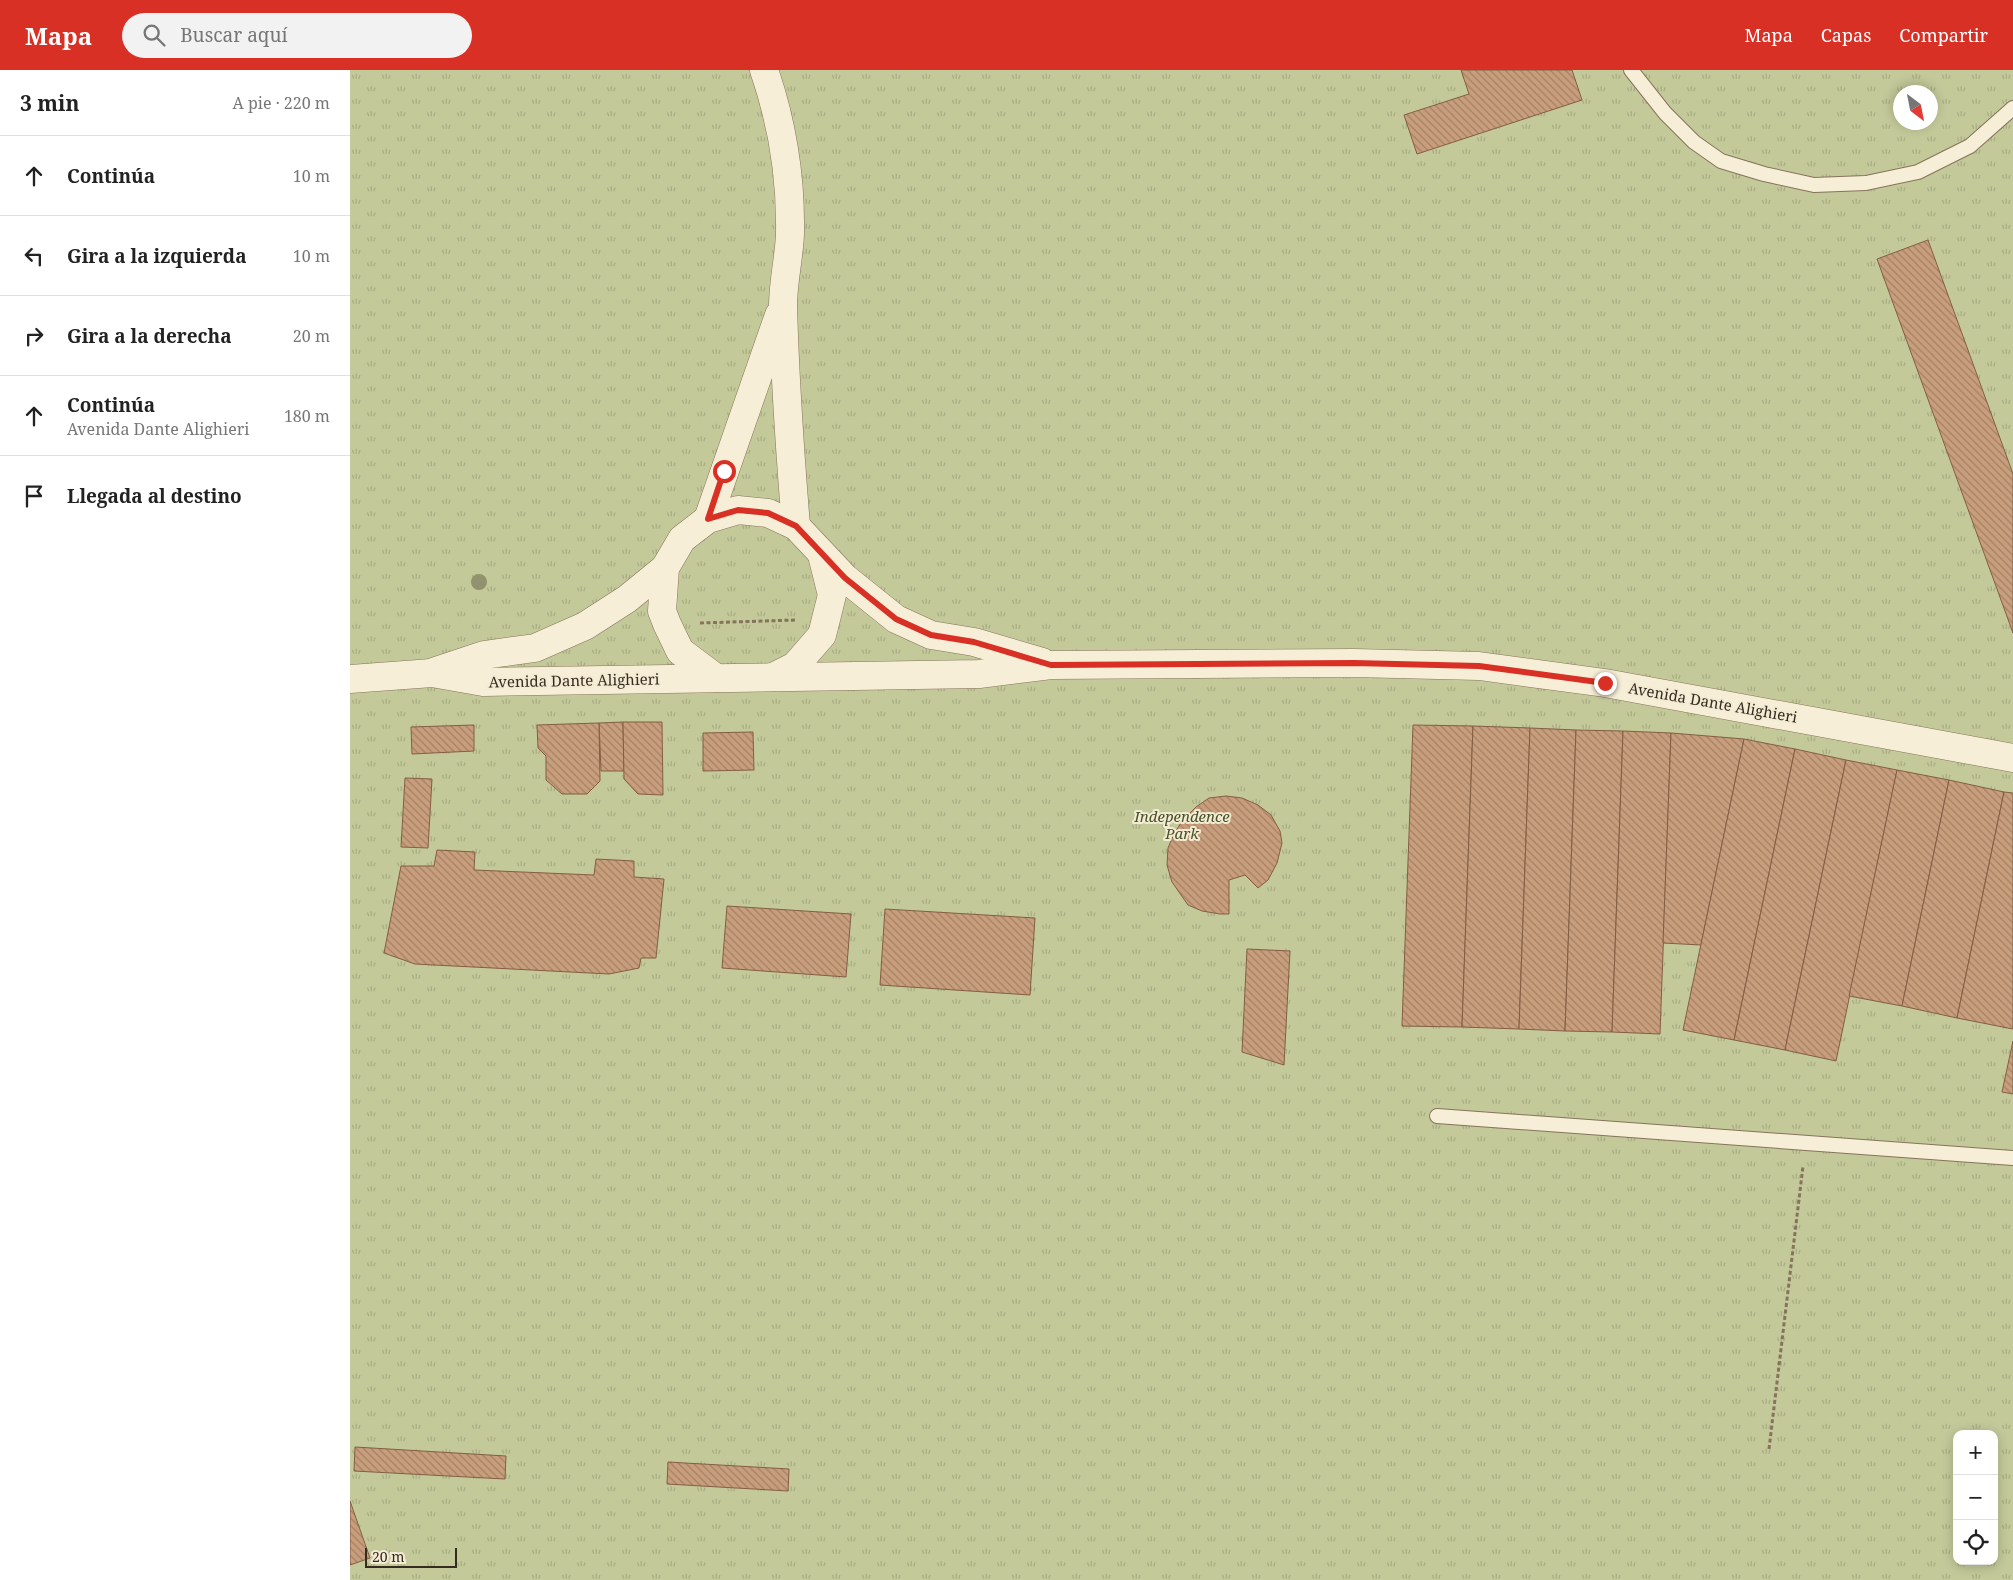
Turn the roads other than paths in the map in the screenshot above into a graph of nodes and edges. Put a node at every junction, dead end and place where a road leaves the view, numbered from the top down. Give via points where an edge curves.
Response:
1 (764, 70) edge
2 (1632, 70) edge
3 (2013, 108) edge
4 (783, 304) junction
5 (708, 519) junction
6 (796, 526) junction
7 (822, 555) junction
8 (665, 568) junction
9 (1051, 665) junction
10 (432, 673) junction
11 (716, 678) junction
12 (773, 678) junction
13 (350, 679) edge
14 (2013, 758) edge
15 (1437, 1116) dead end
16 (2013, 1158) edge

1 - 4 street via 788,174 790,234
2 - 3 lane via 1665,113 1694,142 1721,161 1814,185 1866,182 1918,172 1970,146
4 - 5 street
4 - 6 street via 789,450
5 - 6 street via 738,510 753,511 768,513
5 - 8 street via 682,539
6 - 7 street
7 - 9 street, Avenida Dante Alighieri via 869,599 896,619 931,635 974,642
7 - 12 street via 832,595 822,635 795,666
8 - 10 street, Avenida Dante Alighieri via 627,599 585,626 535,648 484,655
8 - 11 street via 662,611 667,624 680,651
9 - 12 street, Avenida Dante Alighieri via 978,674
9 - 14 street, Avenida Dante Alighieri via 1354,663 1479,666 1605,683
10 - 11 street, Avenida Dante Alighieri via 483,682
10 - 13 street, Avenida Dante Alighieri
11 - 12 street
15 - 16 lane

